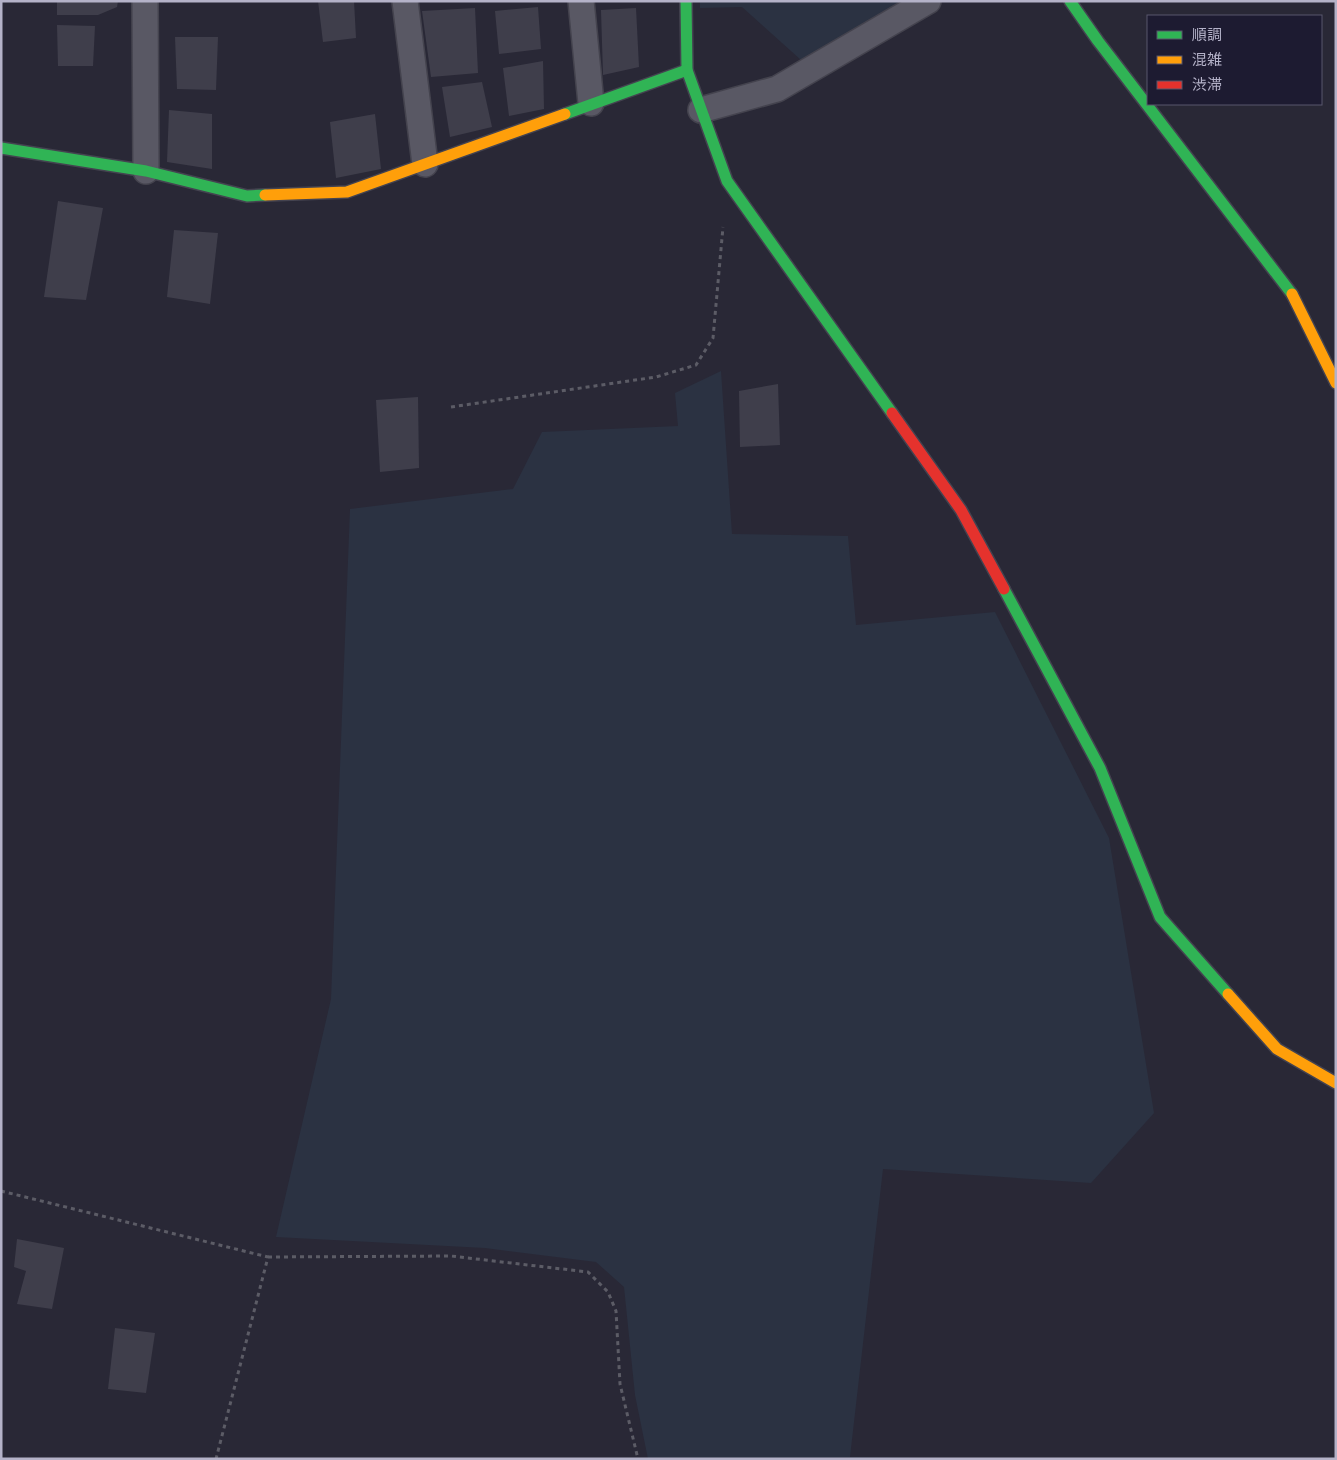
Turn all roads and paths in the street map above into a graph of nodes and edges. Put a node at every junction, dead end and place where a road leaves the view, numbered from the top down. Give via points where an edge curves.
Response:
1 (145, 1) edge
2 (405, 1) edge
3 (581, 1) edge
4 (686, 1) edge
5 (928, 1) edge
6 (1070, 1) edge
7 (687, 70) junction
8 (1147, 102) edge
9 (591, 103) junction
10 (1149, 105) edge
11 (701, 110) junction
12 (1, 148) edge
13 (425, 164) junction
14 (146, 171) junction
15 (727, 181) junction
16 (1336, 383) edge
17 (451, 407) dead end
18 (1336, 1083) edge
19 (1, 1191) edge
20 (268, 1257) junction
21 (216, 1459) edge
22 (638, 1459) edge

1 - 14 street
2 - 13 street
3 - 9 street
4 - 7 street
5 - 11 street via 777,89
6 - 8 street
7 - 9 street
7 - 11 street
9 - 13 street
10 - 16 street via 1294,296
11 - 15 street
12 - 14 street
13 - 14 street via 347,192 247,196
15 - 17 path via 714,338 696,365 656,377
15 - 18 street via 961,510 1100,768 1160,917 1277,1049
19 - 20 path
20 - 21 path
20 - 22 path via 451,1256 588,1272 608,1292 616,1311 620,1384

